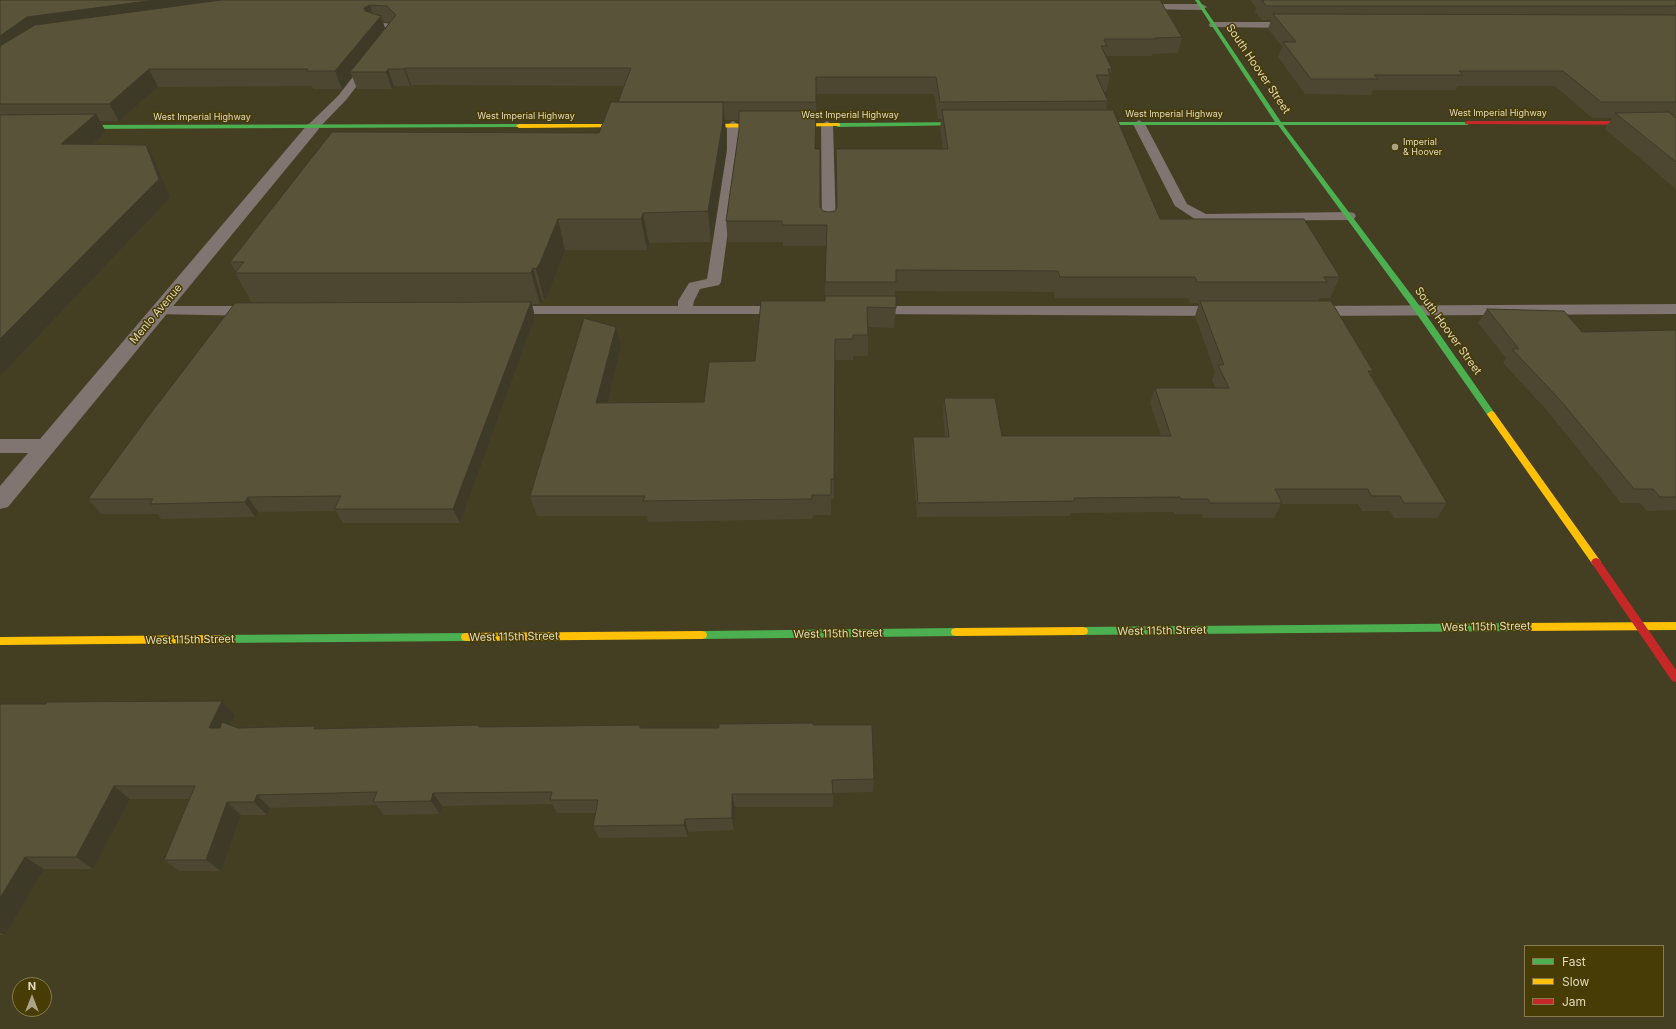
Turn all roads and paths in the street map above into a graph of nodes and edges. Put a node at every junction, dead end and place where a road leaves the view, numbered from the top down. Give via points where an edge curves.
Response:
1 (1200, 3) edge
2 (1130, 7) edge
3 (376, 25) edge
4 (1214, 25) junction
5 (1302, 25) edge
6 (1279, 123) junction
7 (1660, 123) junction
8 (1676, 123) edge
9 (981, 124) edge
10 (1083, 124) edge
11 (1139, 124) junction
12 (827, 125) junction
13 (642, 126) edge
14 (688, 126) edge
15 (733, 126) junction
16 (63, 127) edge
17 (313, 127) junction
18 (1676, 135) edge
19 (1349, 216) junction
20 (829, 228) edge
21 (1676, 309) edge
22 (159, 311) junction
23 (270, 311) edge
24 (493, 311) edge
25 (685, 311) junction
26 (796, 311) edge
27 (852, 311) edge
28 (1235, 311) edge
29 (1299, 311) edge
30 (1419, 311) junction
31 (0, 446) edge
32 (44, 446) junction
33 (0, 502) edge
34 (1642, 626) junction
35 (1676, 626) edge
36 (0, 641) edge
37 (1676, 678) edge

1 - 2 lane
1 - 4 street, South Hoover Street
3 - 17 lane via 388,26 395,30 342,98
4 - 5 lane
4 - 6 street, South Hoover Street
6 - 7 street, West Imperial Highway
6 - 11 street, West Imperial Highway
6 - 19 street, South Hoover Street
7 - 8 street, West Imperial Highway
7 - 18 lane
9 - 12 street, West Imperial Highway
10 - 11 street, West Imperial Highway
11 - 19 lane via 1182,206 1203,218
12 - 15 street, West Imperial Highway
12 - 20 lane
13 - 17 street, West Imperial Highway
14 - 15 street, West Imperial Highway
15 - 25 lane via 733,150 714,282 694,286 686,301
16 - 17 street, West Imperial Highway
17 - 22 street, Menlo Avenue
19 - 30 street, South Hoover Street
21 - 30 lane
22 - 23 lane
22 - 32 street, Menlo Avenue
24 - 25 lane
25 - 26 lane
27 - 28 lane
29 - 30 lane
30 - 34 street, South Hoover Street
31 - 32 street
32 - 33 street, Menlo Avenue
34 - 35 street, West 115th Street
34 - 36 street, West 115th Street
34 - 37 street, South Hoover Street

